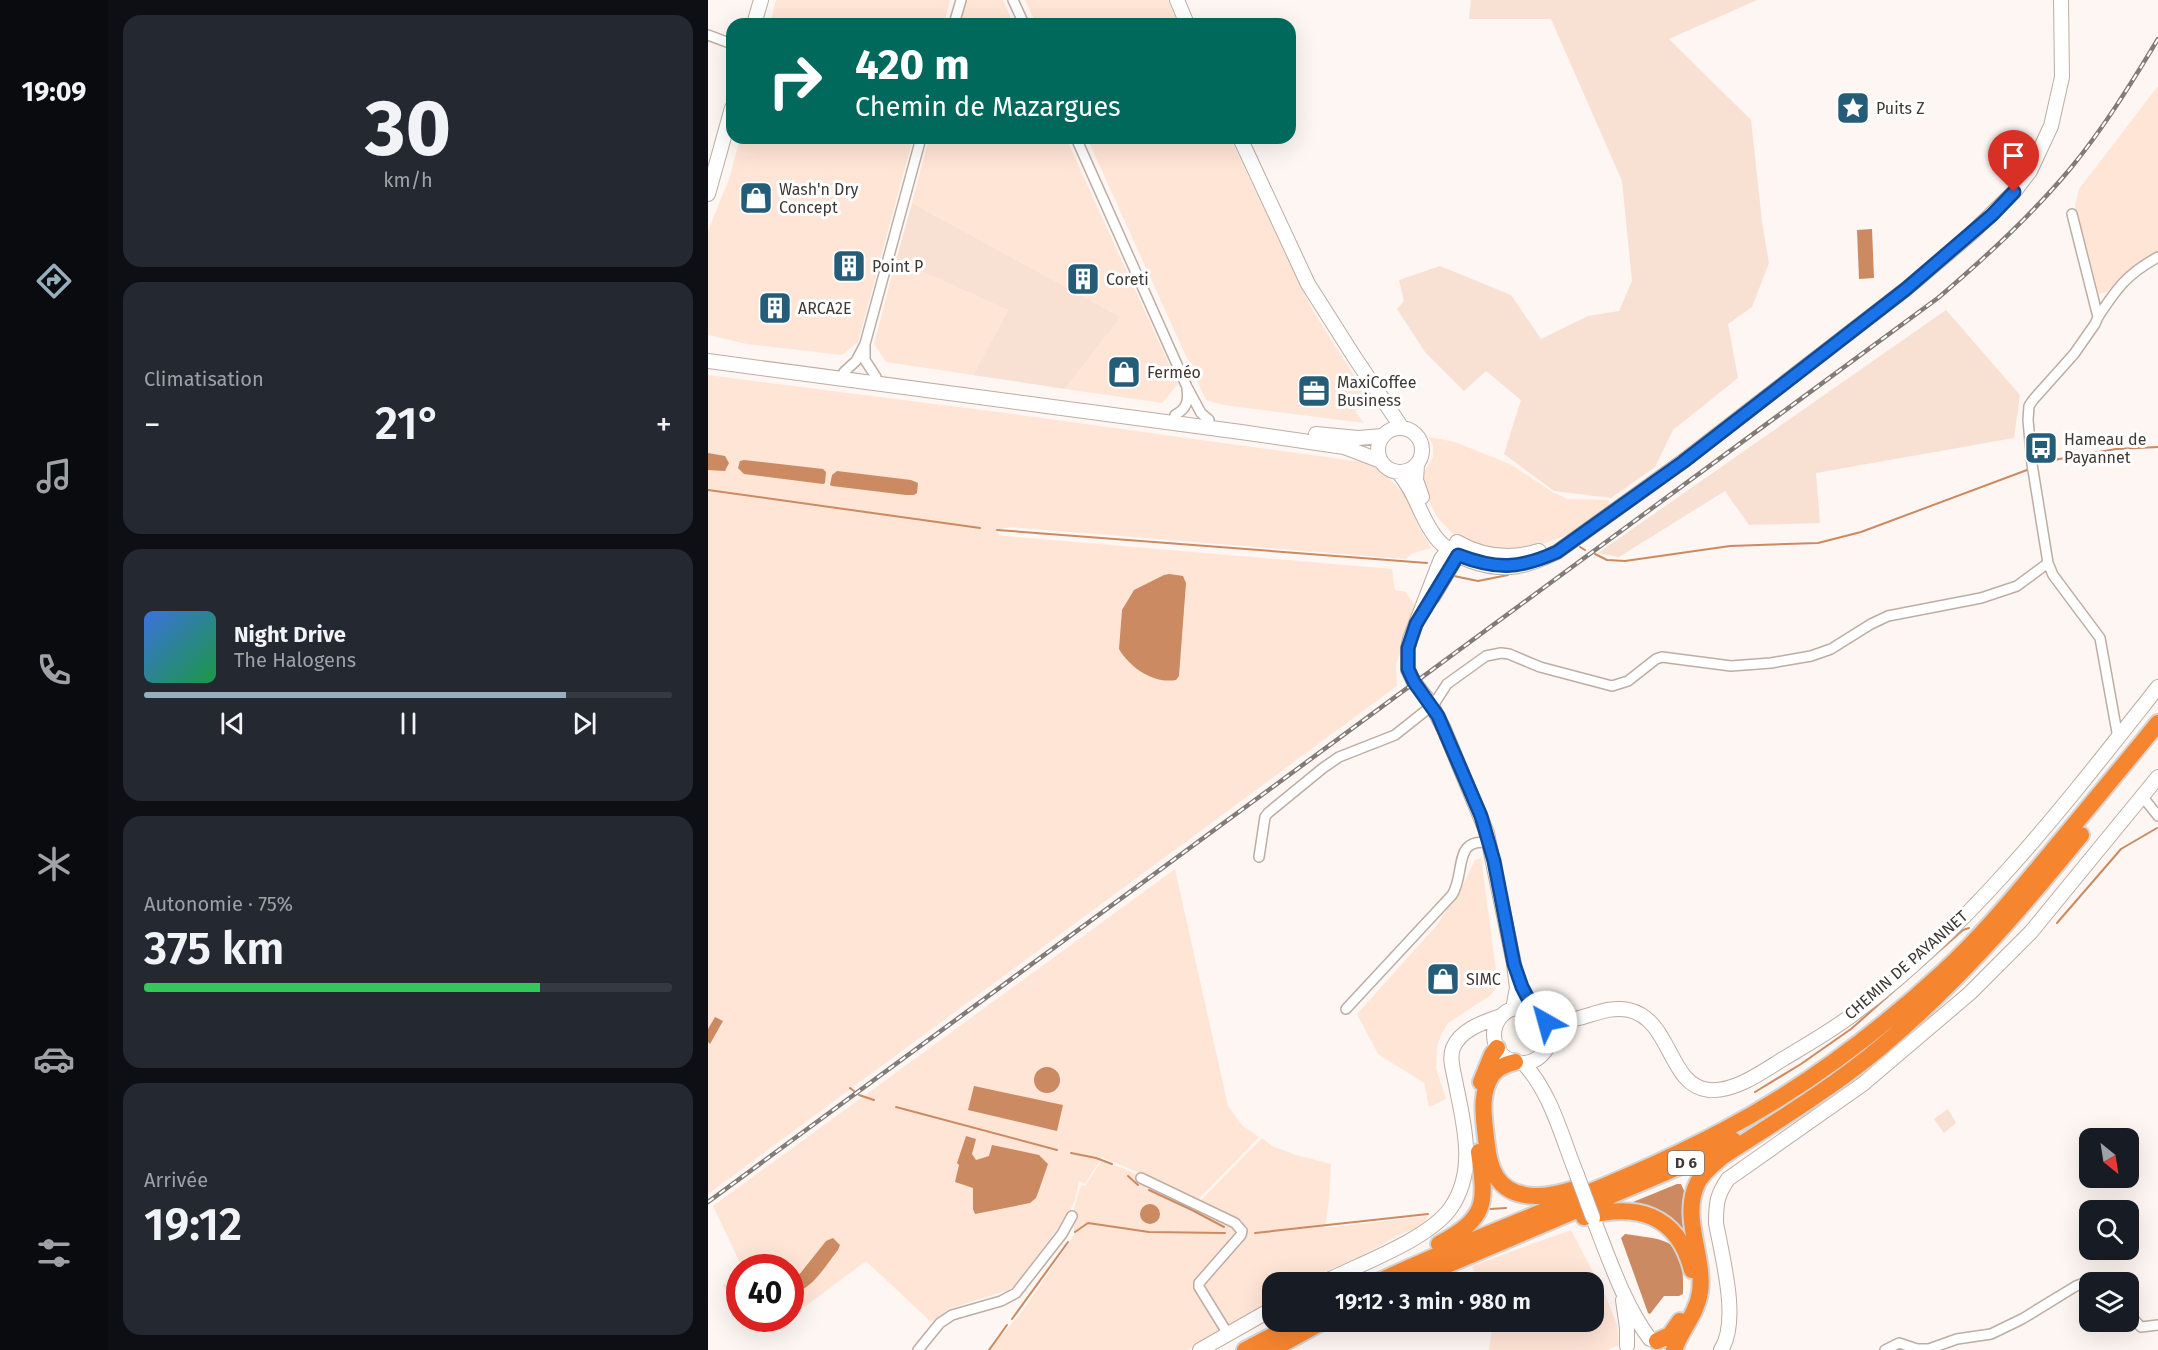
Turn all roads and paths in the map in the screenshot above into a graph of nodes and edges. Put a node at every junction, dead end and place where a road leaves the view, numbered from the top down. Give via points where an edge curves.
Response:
1 (761, 0) edge
2 (766, 0) edge
3 (961, 0) edge
4 (1012, 0) edge
5 (1177, 0) edge
6 (2061, 0) edge
7 (756, 18) edge
8 (762, 18) edge
9 (956, 18) edge
10 (1021, 18) edge
11 (1184, 18) edge
12 (708, 35) edge
13 (726, 42) edge
14 (726, 130) edge
15 (727, 144) edge
16 (919, 144) edge
17 (1079, 144) edge
18 (1243, 144) edge
19 (708, 194) edge
20 (708, 208) edge
21 (2072, 214) dead end
22 (2158, 257) edge
23 (2098, 317) junction
24 (865, 344) junction
25 (708, 353) edge
26 (708, 361) edge
27 (844, 372) junction
28 (876, 377) junction
29 (1187, 387) junction
30 (1175, 416) junction
31 (1209, 420) junction
32 (1392, 431) junction
33 (1381, 461) junction
34 (1417, 465) junction
35 (1398, 472) junction
36 (1456, 549) junction
37 (2048, 563) junction
38 (2158, 687) edge
39 (1432, 706) junction
40 (2158, 723) edge
41 (2118, 738) junction
42 (2158, 740) edge
43 (2158, 777) edge
44 (2142, 796) junction
45 (2158, 816) edge
46 (1490, 843) junction
47 (1259, 857) dead end
48 (1514, 964) junction
49 (1939, 995) junction
50 (1346, 1009) dead end
51 (1507, 1012) junction
52 (1537, 1012) junction
53 (1573, 1020) junction
54 (1468, 1031) junction
55 (1496, 1044) junction
56 (1545, 1049) junction
57 (1519, 1062) junction
58 (1783, 1096) junction
59 (1551, 1108) junction
60 (1141, 1178) dead end
61 (1072, 1216) dead end
62 (1344, 1272) edge
63 (1384, 1272) edge
64 (1400, 1272) edge
65 (1431, 1272) edge
66 (1432, 1272) edge
67 (1620, 1284) junction
68 (2079, 1285) edge
69 (1262, 1317) edge
70 (2139, 1325) edge
71 (2158, 1325) edge
72 (1262, 1331) edge
73 (1280, 1332) edge
74 (1304, 1332) edge
75 (1231, 1342) edge
76 (1659, 1343) edge
77 (1625, 1348) edge
78 (918, 1350) edge
79 (1200, 1350) edge
80 (1245, 1350) edge
81 (1271, 1350) edge
82 (1674, 1350) edge
83 (1720, 1350) edge
84 (1885, 1350) edge

1 - 7 street
2 - 8 street
3 - 9 street
4 - 10 street
5 - 11 street
6 - 36 street via 2062,77 2051,126 2030,171 1972,233 1772,382 1593,526 1527,555 1498,557
12 - 13 street
14 - 19 street
15 - 20 street
16 - 24 street
17 - 29 street
18 - 32 street via 1308,284 1382,400
21 - 23 street
22 - 23 street via 2133,272
23 - 37 street via 2028,411
24 - 27 street via 856,362
24 - 28 street via 865,360
25 - 27 street
26 - 33 street via 1344,447
27 - 28 street
28 - 30 street
29 - 30 street via 1186,404
29 - 31 street
30 - 31 street
31 - 32 street via 1326,436 1366,438
32 - 33 street via 1378,448
32 - 34 street via 1413,431 1420,440 1423,452
33 - 35 street
34 - 35 street
34 - 36 street via 1416,480 1435,524
35 - 36 street via 1415,495 1431,531
36 - 39 street via 1416,624 1408,648 1408,669
37 - 39 street via 2017,586 1981,598 1888,616 1831,649 1797,659 1731,666 1662,657 1628,681 1612,686 1540,667 1509,654 1496,654 1486,656 1447,684
37 - 41 street via 2100,638
38 - 41 street, CHEMIN DE PAYANNET
39 - 46 street
39 - 47 street via 1391,737 1323,768 1268,813
40 - 58 highway, D 6 via 1995,919 1945,971 1895,1016
41 - 53 street, CHEMIN DE PAYANNET via 1994,885 1933,946 1856,1012 1749,1079 1711,1090 1695,1085 1683,1073 1657,1029 1639,1014 1617,1009
42 - 49 highway, D 6 via 2019,910
43 - 44 street
44 - 45 street
44 - 83 street via 2031,932 1970,993 1863,1084 1728,1179 1718,1192 1716,1222 1730,1319 1727,1340
46 - 48 street
46 - 50 street via 1467,846 1452,895
48 - 51 street via 1517,988
48 - 52 street
49 - 65 highway, D 6 via 1833,1077 1745,1134 1683,1165
49 - 82 highway via 1838,1081 1723,1156 1697,1183 1692,1218 1700,1292
51 - 52 street
51 - 54 street
51 - 55 street via 1495,1028
52 - 53 street, CHEMIN DE PAYANNET via 1556,1021
52 - 56 street via 1549,1031
53 - 56 street, CHEMIN DE PAYANNET via 1561,1028
54 - 55 street via 1487,1034
54 - 62 street via 1457,1041 1452,1055 1467,1148 1465,1175 1457,1197 1431,1228
55 - 57 street via 1501,1054
55 - 63 highway via 1477,1097 1483,1184 1478,1213 1460,1232
56 - 57 street via 1529,1062
56 - 59 street via 1542,1077
57 - 58 highway via 1505,1064 1492,1075 1484,1096 1484,1117 1490,1162 1497,1178 1507,1188 1530,1196 1556,1194 1595,1182 1686,1144
57 - 59 street via 1537,1079
58 - 64 highway, D 6 via 1676,1154
59 - 67 street, bridge
60 - 75 street via 1235,1223 1242,1231 1199,1283
61 - 78 street via 1016,1293 952,1315 940,1323
66 - 76 highway via 1575,1219 1619,1210 1640,1213 1672,1231 1683,1245 1693,1274 1686,1311 1675,1330
67 - 76 street via 1640,1325
67 - 77 street via 1627,1328
68 - 84 street via 1991,1334 1957,1339 1929,1349 1899,1343
69 - 75 street
70 - 71 street
72 - 75 highway
73 - 80 highway
74 - 81 highway
75 - 79 street
76 - 77 street via 1638,1340

